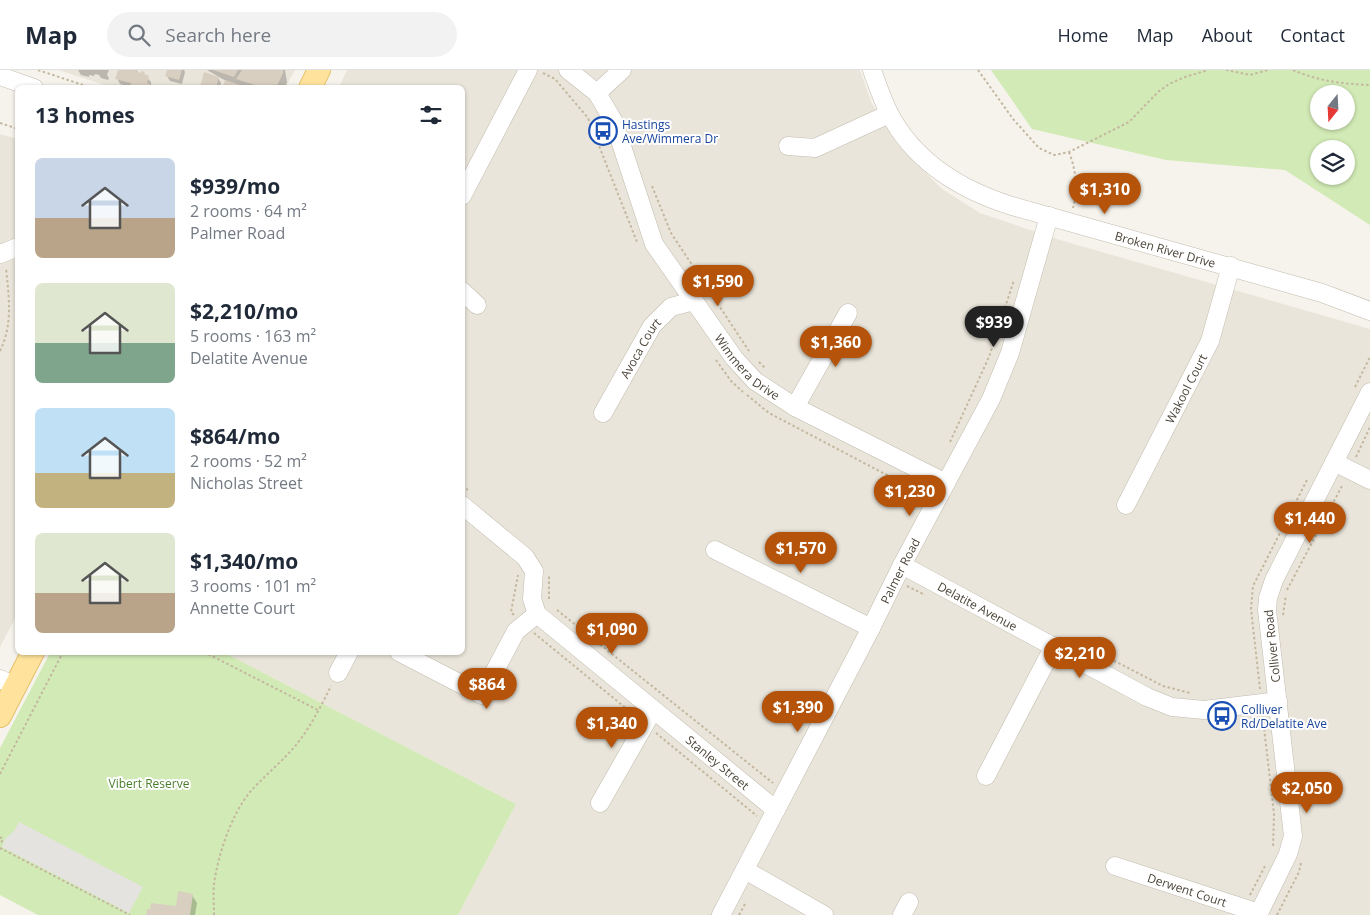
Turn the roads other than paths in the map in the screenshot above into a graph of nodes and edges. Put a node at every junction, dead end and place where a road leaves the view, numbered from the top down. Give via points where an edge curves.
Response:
1 (319, 70) edge
2 (332, 70) edge
3 (528, 70) edge
4 (568, 70) edge
5 (622, 70) edge
6 (872, 70) edge
7 (0, 76) edge
8 (26, 85) edge
9 (312, 85) edge
10 (324, 85) edge
11 (597, 93) junction
12 (889, 114) junction
13 (788, 146) dead end
14 (465, 190) edge
15 (1048, 216) junction
16 (15, 248) edge
17 (0, 254) edge
18 (1231, 266) junction
19 (465, 294) edge
20 (694, 301) junction
21 (477, 305) dead end
22 (1370, 310) edge
23 (848, 313) dead end
24 (1370, 392) edge
25 (796, 407) junction
26 (603, 413) dead end
27 (1342, 466) junction
28 (1370, 480) edge
29 (946, 483) junction
30 (466, 499) edge
31 (1126, 505) dead end
32 (715, 550) dead end
33 (902, 565) junction
34 (543, 608) junction
35 (871, 628) junction
36 (1054, 646) junction
37 (17, 655) edge
38 (29, 655) edge
39 (347, 655) edge
40 (405, 655) edge
41 (338, 673) road end
42 (5, 684) edge
43 (1278, 701) junction
44 (653, 710) junction
45 (0, 716) edge
46 (986, 776) dead end
47 (600, 803) dead end
48 (770, 806) junction
49 (1115, 866) dead end
50 (745, 870) junction
51 (1265, 914) edge
52 (722, 915) edge
53 (824, 915) edge

1 - 9 main road
2 - 10 main road
3 - 14 street
4 - 11 street, Wimmera Drive
5 - 11 street
6 - 12 street, Broken River Drive
7 - 8 street
11 - 20 street, Wimmera Drive via 614,122 654,244
12 - 13 street via 815,148
12 - 15 street, Broken River Drive via 921,156 954,182 992,200
15 - 18 street, Broken River Drive
15 - 29 street, Palmer Road via 1010,353 991,399
16 - 17 street
18 - 22 street, Broken River Drive
18 - 31 street, Wakool Court via 1210,341
19 - 21 street
20 - 25 street, Wimmera Drive via 734,358 755,381
20 - 26 street, Avoca Court via 671,307 652,326
23 - 25 street
24 - 27 street, Colliver Road
25 - 29 street, Wimmera Drive
27 - 28 street
27 - 43 street, Colliver Road via 1274,580 1268,598
29 - 33 street, Palmer Road
30 - 34 street via 525,556 534,571 532,599
32 - 35 street
33 - 35 street, Palmer Road
33 - 36 street, Delatite Avenue
34 - 40 street via 516,631 482,694
34 - 44 street, Stanley Street
35 - 48 street, Palmer Road
36 - 43 street, Delatite Avenue via 1147,697 1172,707 1204,710
36 - 46 street
37 - 42 main road
38 - 42 main road
39 - 41 street
42 - 45 main road
43 - 51 street, Colliver Road via 1293,836
44 - 47 street
44 - 48 street, Stanley Street
48 - 50 street, Palmer Road
49 - 51 street, Derwent Court
50 - 52 street, Palmer Road
50 - 53 street

